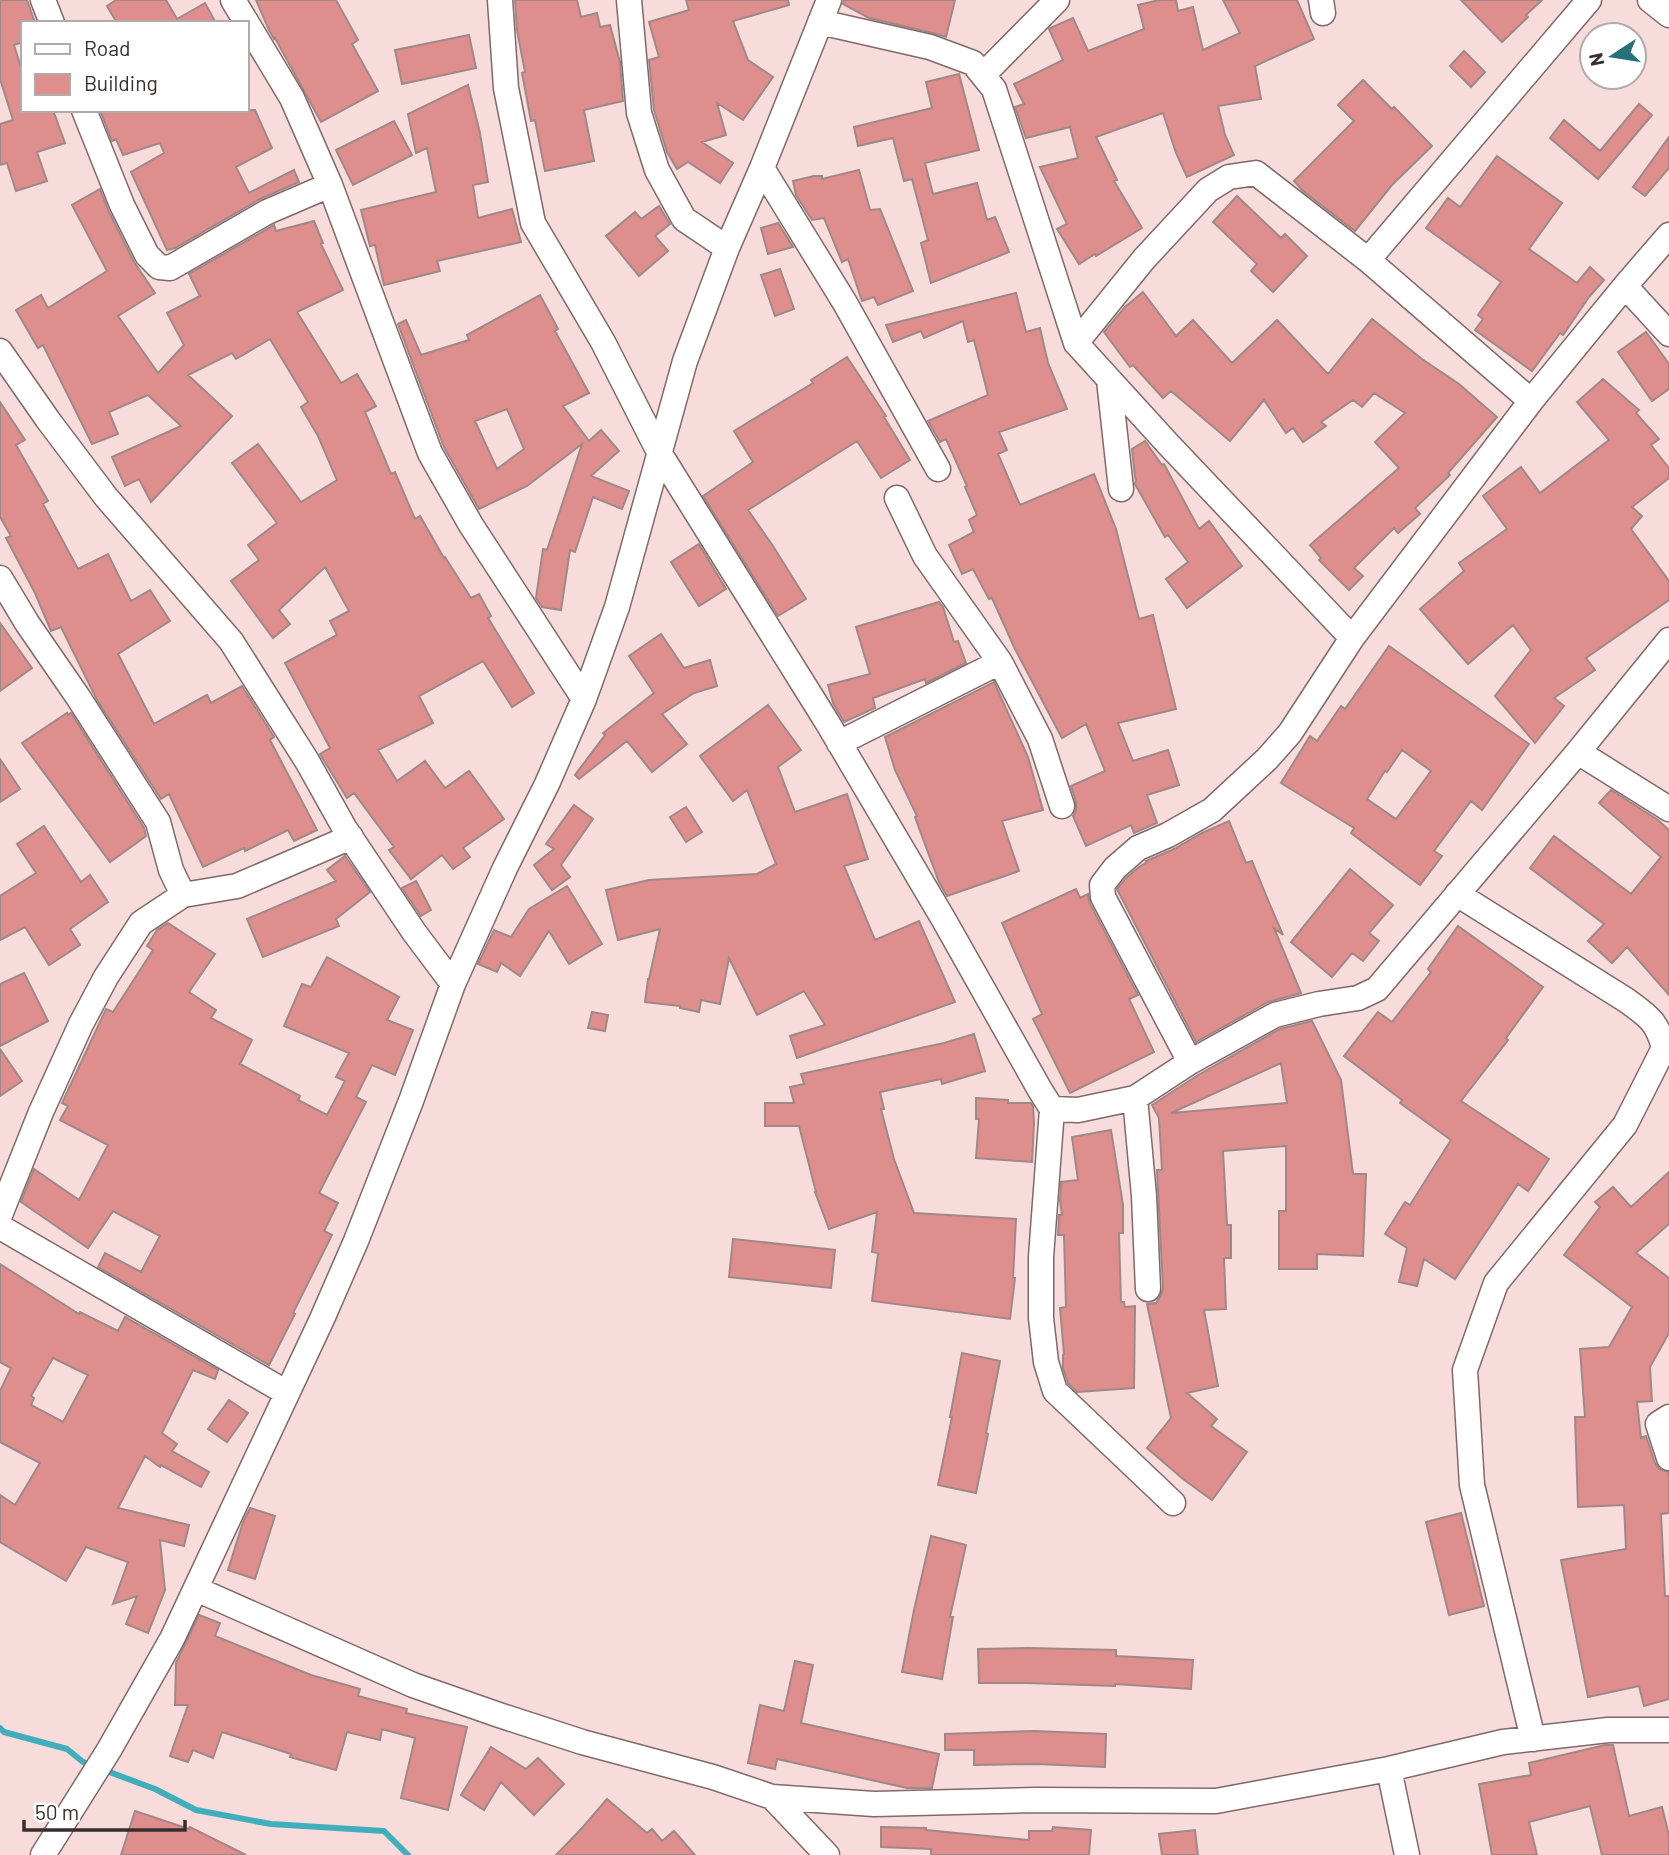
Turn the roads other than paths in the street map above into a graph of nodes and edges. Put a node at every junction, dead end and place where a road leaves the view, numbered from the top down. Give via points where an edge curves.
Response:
1 (43, 0) edge
2 (233, 0) edge
3 (500, 0) edge
4 (629, 0) edge
5 (1057, 0) edge
6 (1589, 0) edge
7 (1650, 0) edge
8 (824, 11) edge
9 (1669, 15) edge
10 (51, 21) edge
11 (246, 21) edge
12 (248, 25) edge
13 (983, 75) junction
14 (85, 112) edge
15 (762, 168) junction
16 (330, 185) junction
17 (1669, 235) edge
18 (727, 248) junction
19 (1368, 260) junction
20 (1625, 286) junction
21 (1669, 334) edge
22 (1076, 344) junction
23 (0, 351) edge
24 (1109, 380) junction
25 (1531, 401) junction
26 (660, 454) junction
27 (939, 469) dead end
28 (1121, 489) dead end
29 (897, 498) dead end
30 (0, 578) edge
31 (1352, 638) junction
32 (1669, 640) edge
33 (1000, 662) junction
34 (584, 699) junction
35 (839, 743) junction
36 (1578, 752) junction
37 (1062, 806) dead end
38 (1669, 809) edge
39 (351, 837) junction
40 (1457, 894) junction
41 (183, 895) junction
42 (453, 984) junction
43 (1190, 1062) junction
44 (1135, 1098) junction
45 (1052, 1109) junction
46 (0, 1215) edge
47 (0, 1227) edge
48 (1148, 1289) dead end
49 (287, 1393) junction
50 (1669, 1417) edge
51 (1669, 1458) edge
52 (1173, 1503) dead end
53 (196, 1589) junction
54 (1669, 1731) edge
55 (1533, 1739) junction
56 (1389, 1769) junction
57 (772, 1797) junction
58 (43, 1855) edge
59 (827, 1855) edge
60 (1406, 1855) edge

1 - 10 street
2 - 11 street
3 - 26 street via 506,88 533,223 603,342
4 - 18 street via 639,113 657,170 684,219
5 - 13 street
6 - 19 street
7 - 9 street
8 - 13 street via 973,63
8 - 15 street
12 - 16 street via 292,98
13 - 22 street via 994,89
14 - 16 street via 122,205 147,255 159,267 170,268 267,212
15 - 18 street
15 - 27 street
16 - 34 street via 430,453
17 - 20 street
18 - 26 street via 685,361
19 - 22 street via 1256,173 1230,177 1208,190 1180,219
19 - 25 street
20 - 21 street
20 - 25 street
22 - 24 street
23 - 39 street via 106,497 231,641
24 - 28 street
24 - 31 street
25 - 31 street
26 - 34 street via 617,607
26 - 35 street
29 - 33 street via 925,556
30 - 41 street via 158,822
31 - 43 street via 1290,733 1267,759 1212,810 1138,848 1102,885 1103,897
32 - 36 street
33 - 35 street
33 - 37 street via 1040,740
34 - 42 street
35 - 45 street
36 - 38 street
36 - 40 street
39 - 41 street via 237,886
39 - 42 street
40 - 43 street via 1377,989 1358,998 1275,1015
40 - 55 street via 1649,1017 1664,1048 1625,1125 1496,1283 1465,1370 1472,1485
41 - 46 street via 141,923 106,977 46,1099
42 - 49 street via 356,1241
43 - 44 street
44 - 45 street via 1078,1110
44 - 48 street
45 - 52 street via 1041,1257 1046,1362 1055,1391
47 - 49 street
49 - 53 street
50 - 51 street via 1658,1424
53 - 57 street via 413,1685 582,1742
53 - 58 street via 109,1750
54 - 55 street via 1608,1730
55 - 56 street
56 - 57 street via 1216,1801 874,1804
56 - 60 street
57 - 59 street

